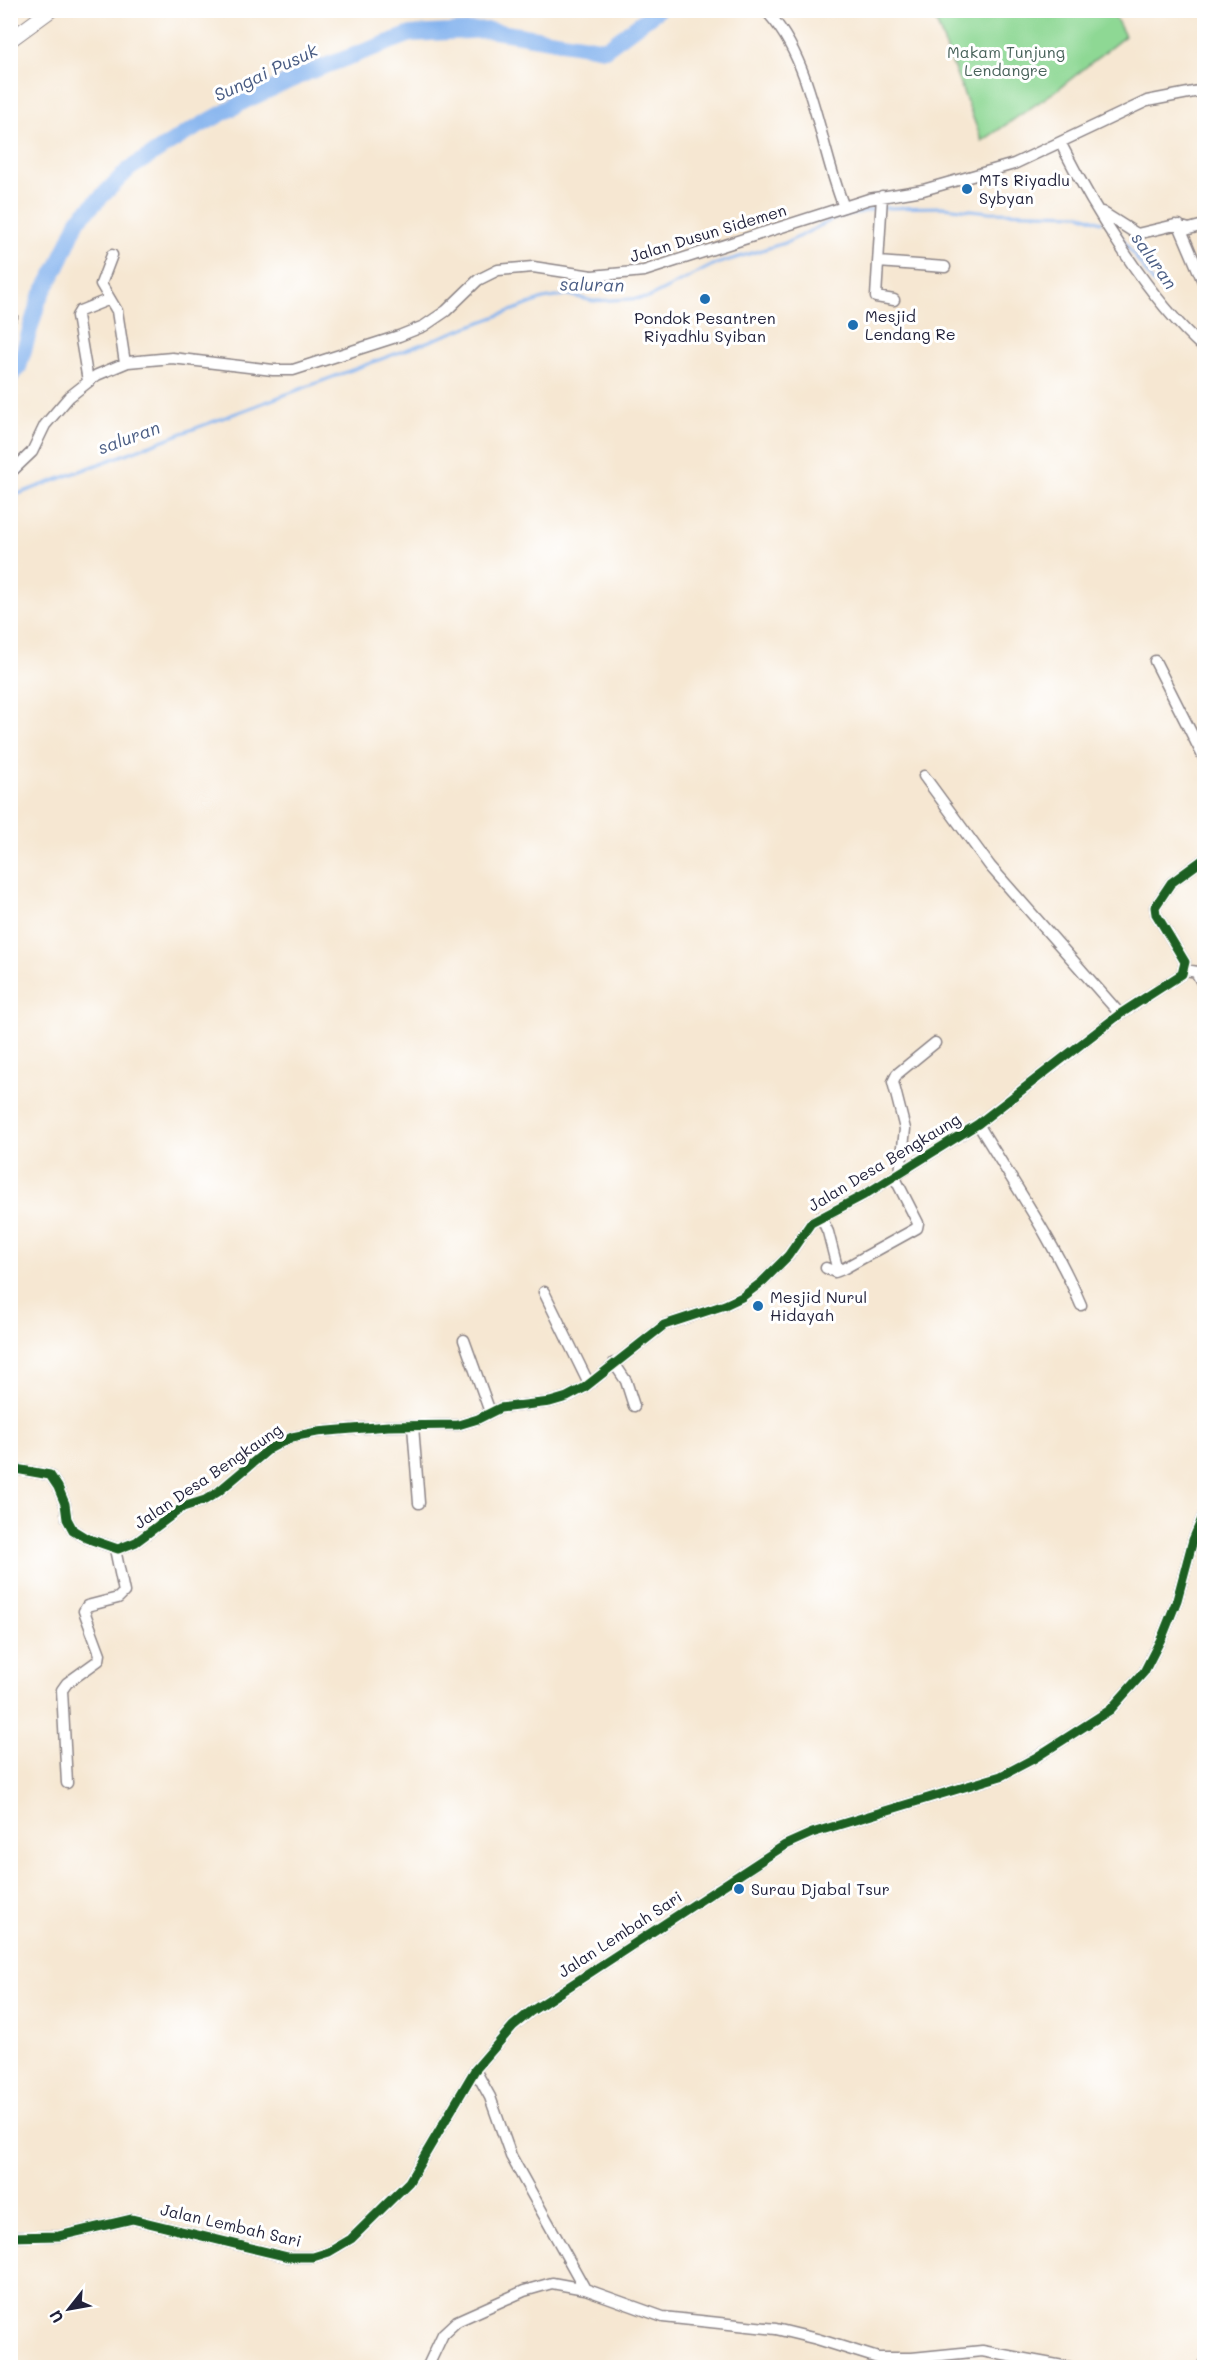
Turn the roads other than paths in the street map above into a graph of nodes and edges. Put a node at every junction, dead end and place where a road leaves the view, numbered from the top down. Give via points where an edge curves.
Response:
1 (51, 10) edge
2 (765, 10) edge
3 (10, 40) edge
4 (1204, 90) edge
5 (1061, 144) junction
6 (882, 202) junction
7 (844, 207) junction
8 (1097, 208) junction
9 (1179, 225) junction
10 (1204, 225) edge
11 (112, 255) dead end
12 (878, 262) junction
13 (945, 267) dead end
14 (1204, 284) edge
15 (110, 299) junction
16 (894, 300) dead end
17 (1204, 348) edge
18 (125, 363) junction
19 (88, 381) junction
20 (10, 473) edge
21 (1155, 661) dead end
22 (1204, 758) edge
23 (924, 776) dead end
24 (1204, 859) edge
25 (1185, 970) junction
26 (1201, 974) edge
27 (1204, 986) edge
28 (1120, 1014) junction
29 (935, 1043) dead end
30 (978, 1124) junction
31 (897, 1175) junction
32 (821, 1217) junction
33 (826, 1268) dead end
34 (838, 1271) junction
35 (544, 1292) dead end
36 (1081, 1305) dead end
37 (464, 1340) dead end
38 (614, 1363) junction
39 (589, 1384) junction
40 (634, 1406) dead end
41 (490, 1412) junction
42 (413, 1426) junction
43 (10, 1468) edge
44 (419, 1503) dead end
45 (1204, 1514) edge
46 (115, 1549) junction
47 (67, 1783) dead end
48 (475, 2070) junction
49 (10, 2237) edge
50 (585, 2289) junction
51 (1204, 2363) edge
52 (427, 2367) edge
53 (1074, 2367) edge
54 (1202, 2367) edge

1 - 3 main road
2 - 7 street via 802,74
4 - 5 street, Jalan Dusun Sidemen via 1146,101
5 - 6 street, Jalan Dusun Sidemen via 1014,164
5 - 8 street
6 - 7 street, Jalan Dusun Sidemen
6 - 12 street
7 - 18 street, Jalan Dusun Sidemen via 631,273 592,276 523,266 498,270 478,280 446,311 412,332 293,370 161,357
8 - 9 street via 1137,234
8 - 17 street via 1167,310
9 - 10 street via 1188,229
9 - 14 street
11 - 15 street via 100,284
12 - 13 street
12 - 16 street via 876,297
15 - 18 street via 117,311
15 - 19 street via 80,310 77,316
18 - 19 street, Jalan Dusun Sidemen
19 - 20 street, Jalan Dusun Sidemen via 52,415 32,452
21 - 22 street
23 - 28 street via 990,866
24 - 25 street via 1171,883 1155,907 1185,961
25 - 26 street
25 - 28 street, Jalan Desa Bengkaung
26 - 27 street
28 - 30 street, Jalan Desa Bengkaung
29 - 31 street via 897,1074 893,1082 905,1129
30 - 31 street, Jalan Desa Bengkaung
30 - 36 street via 1056,1250
31 - 32 street, Jalan Desa Bengkaung
31 - 34 street via 917,1228
32 - 34 street
32 - 38 street, Jalan Desa Bengkaung via 804,1228 788,1256 747,1293 725,1305 664,1326
33 - 34 street
35 - 39 street
37 - 41 street
38 - 39 street, Jalan Desa Bengkaung
38 - 40 street via 626,1381
39 - 41 street, Jalan Desa Bengkaung via 560,1400
41 - 42 street, Jalan Desa Bengkaung via 458,1425
42 - 44 street
42 - 46 street, Jalan Desa Bengkaung via 292,1437 269,1449 211,1496 183,1507 136,1542
43 - 46 street via 50,1475 73,1530
45 - 48 street, Jalan Lembah Sari via 1163,1635 1144,1672 1110,1710 1001,1776 812,1833 785,1845 530,2012
46 - 47 street via 125,1587 123,1594 87,1606 84,1611 99,1660 62,1690
48 - 49 street, Jalan Lembah Sari via 409,2182 351,2240 329,2252 313,2257 288,2257 132,2219 60,2236
48 - 50 street via 490,2097 511,2157
50 - 52 street via 568,2284 539,2285 465,2316 443,2334
50 - 53 street via 663,2317 776,2329 878,2358 982,2350
51 - 54 street

